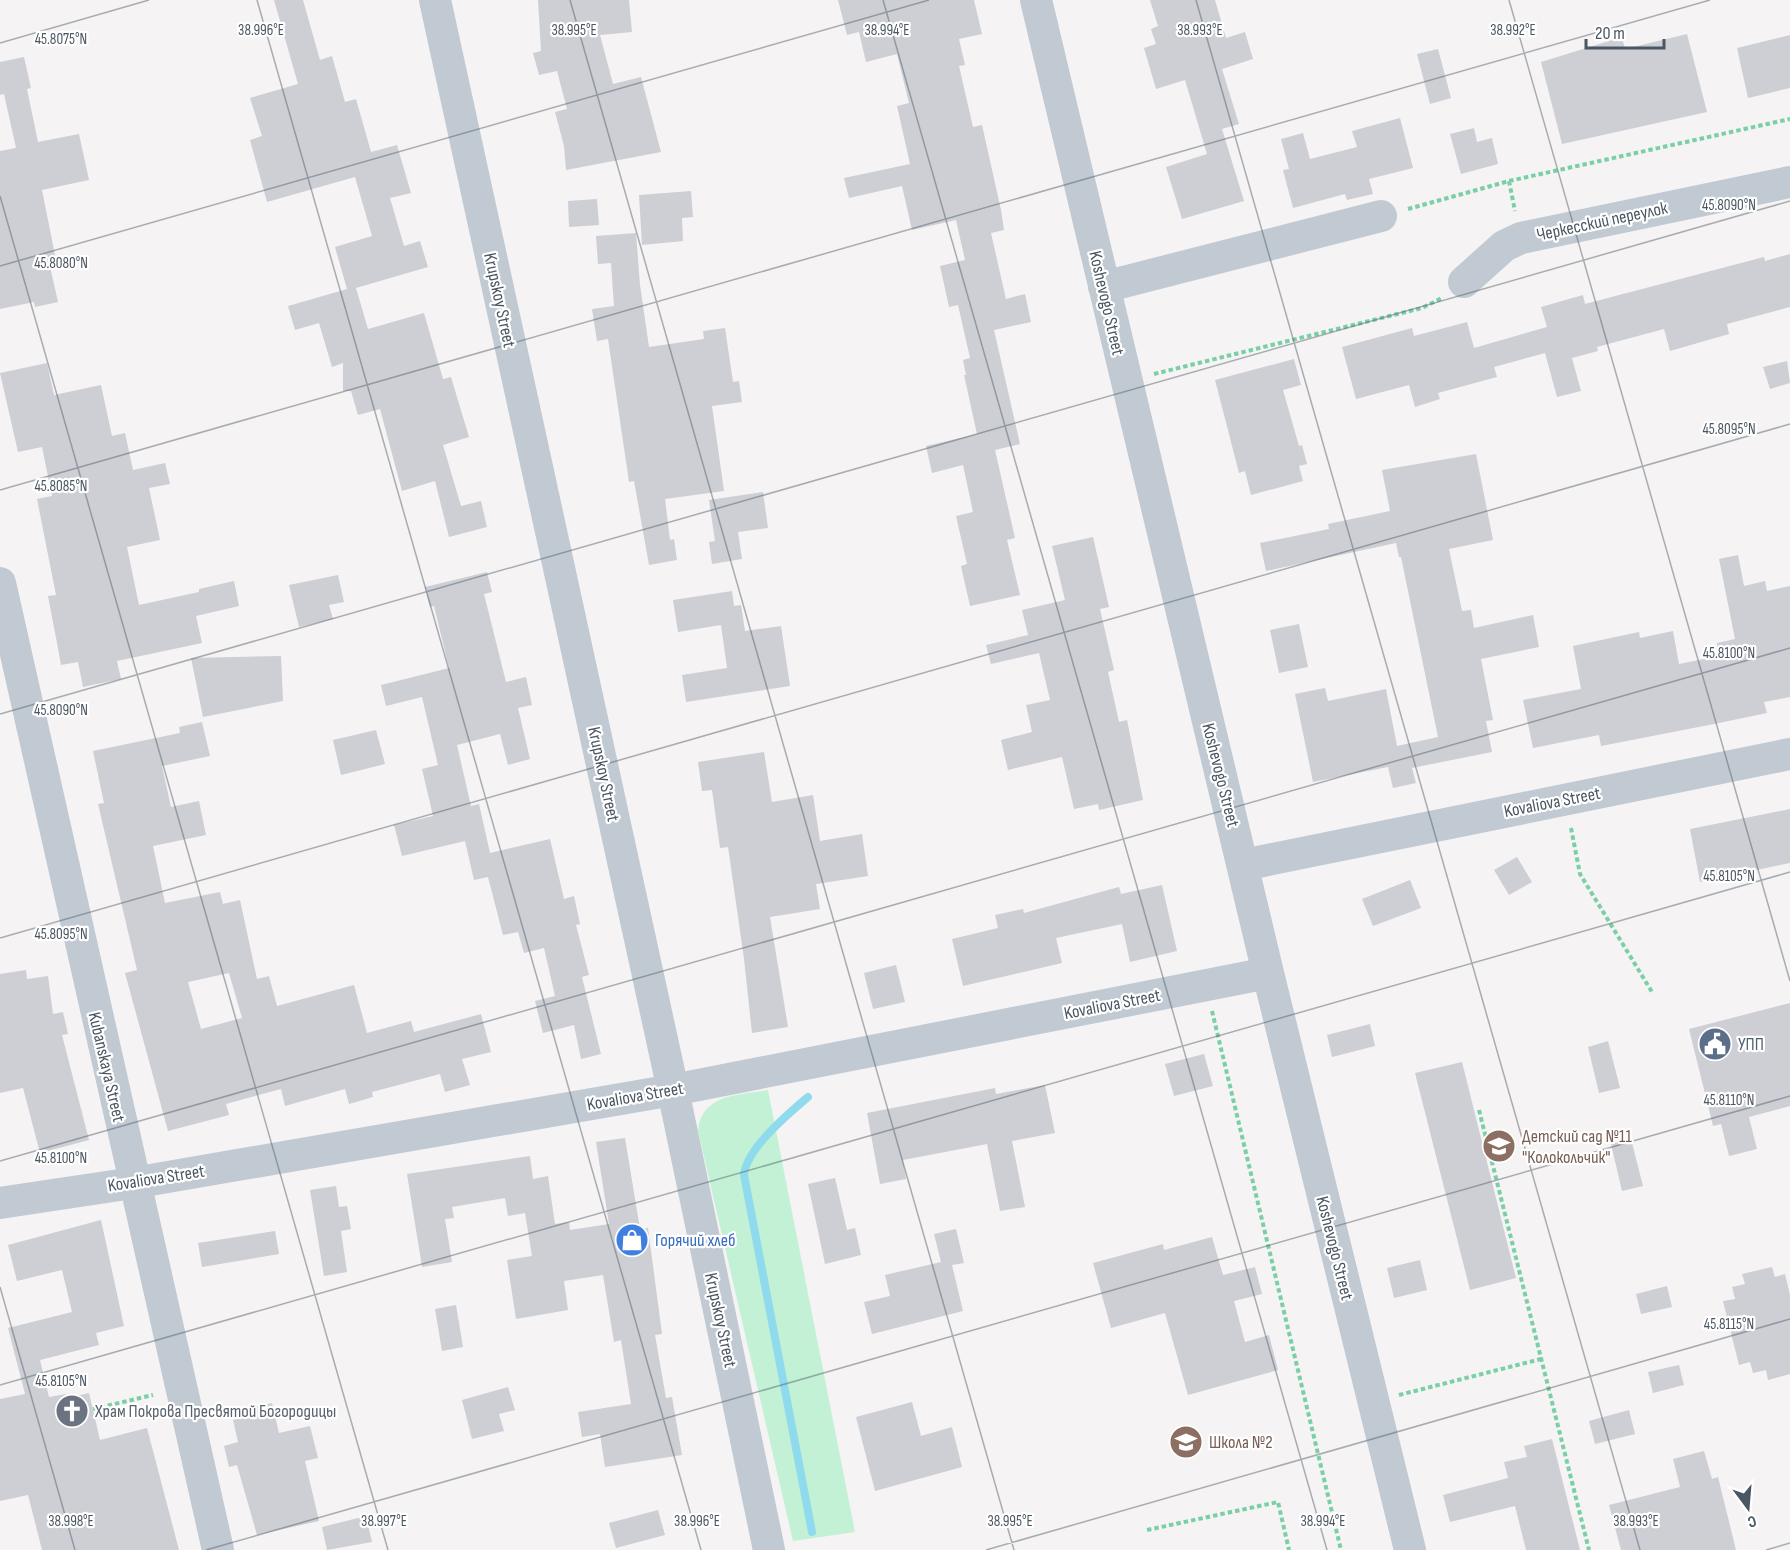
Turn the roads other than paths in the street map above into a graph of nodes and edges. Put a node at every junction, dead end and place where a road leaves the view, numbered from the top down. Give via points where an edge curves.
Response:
1 (435, 0) edge
2 (1036, 0) edge
3 (1790, 182) edge
4 (1381, 216) road end
5 (1464, 282) road end
6 (1104, 287) junction
7 (0, 583) edge
8 (1790, 754) edge
9 (1243, 865) junction
10 (1268, 973) junction
11 (673, 1090) junction
12 (133, 1183) junction
13 (0, 1203) edge
14 (218, 1550) edge
15 (769, 1550) edge
16 (1410, 1550) edge

1 - 11 street, Krupskoy Street
2 - 6 street, Koshevogo Street
3 - 5 street, Черкесский переулок via 1521,238 1504,246
4 - 6 street
6 - 9 street, Koshevogo Street
7 - 12 street, Kubanskaya Street
8 - 9 street, Kovaliova Street
9 - 10 street, Koshevogo Street
10 - 11 street, Kovaliova Street
10 - 16 street, Koshevogo Street
11 - 12 street, Kovaliova Street
11 - 15 street, Krupskoy Street
12 - 13 street, Kovaliova Street
12 - 14 street, Kubanskaya Street

